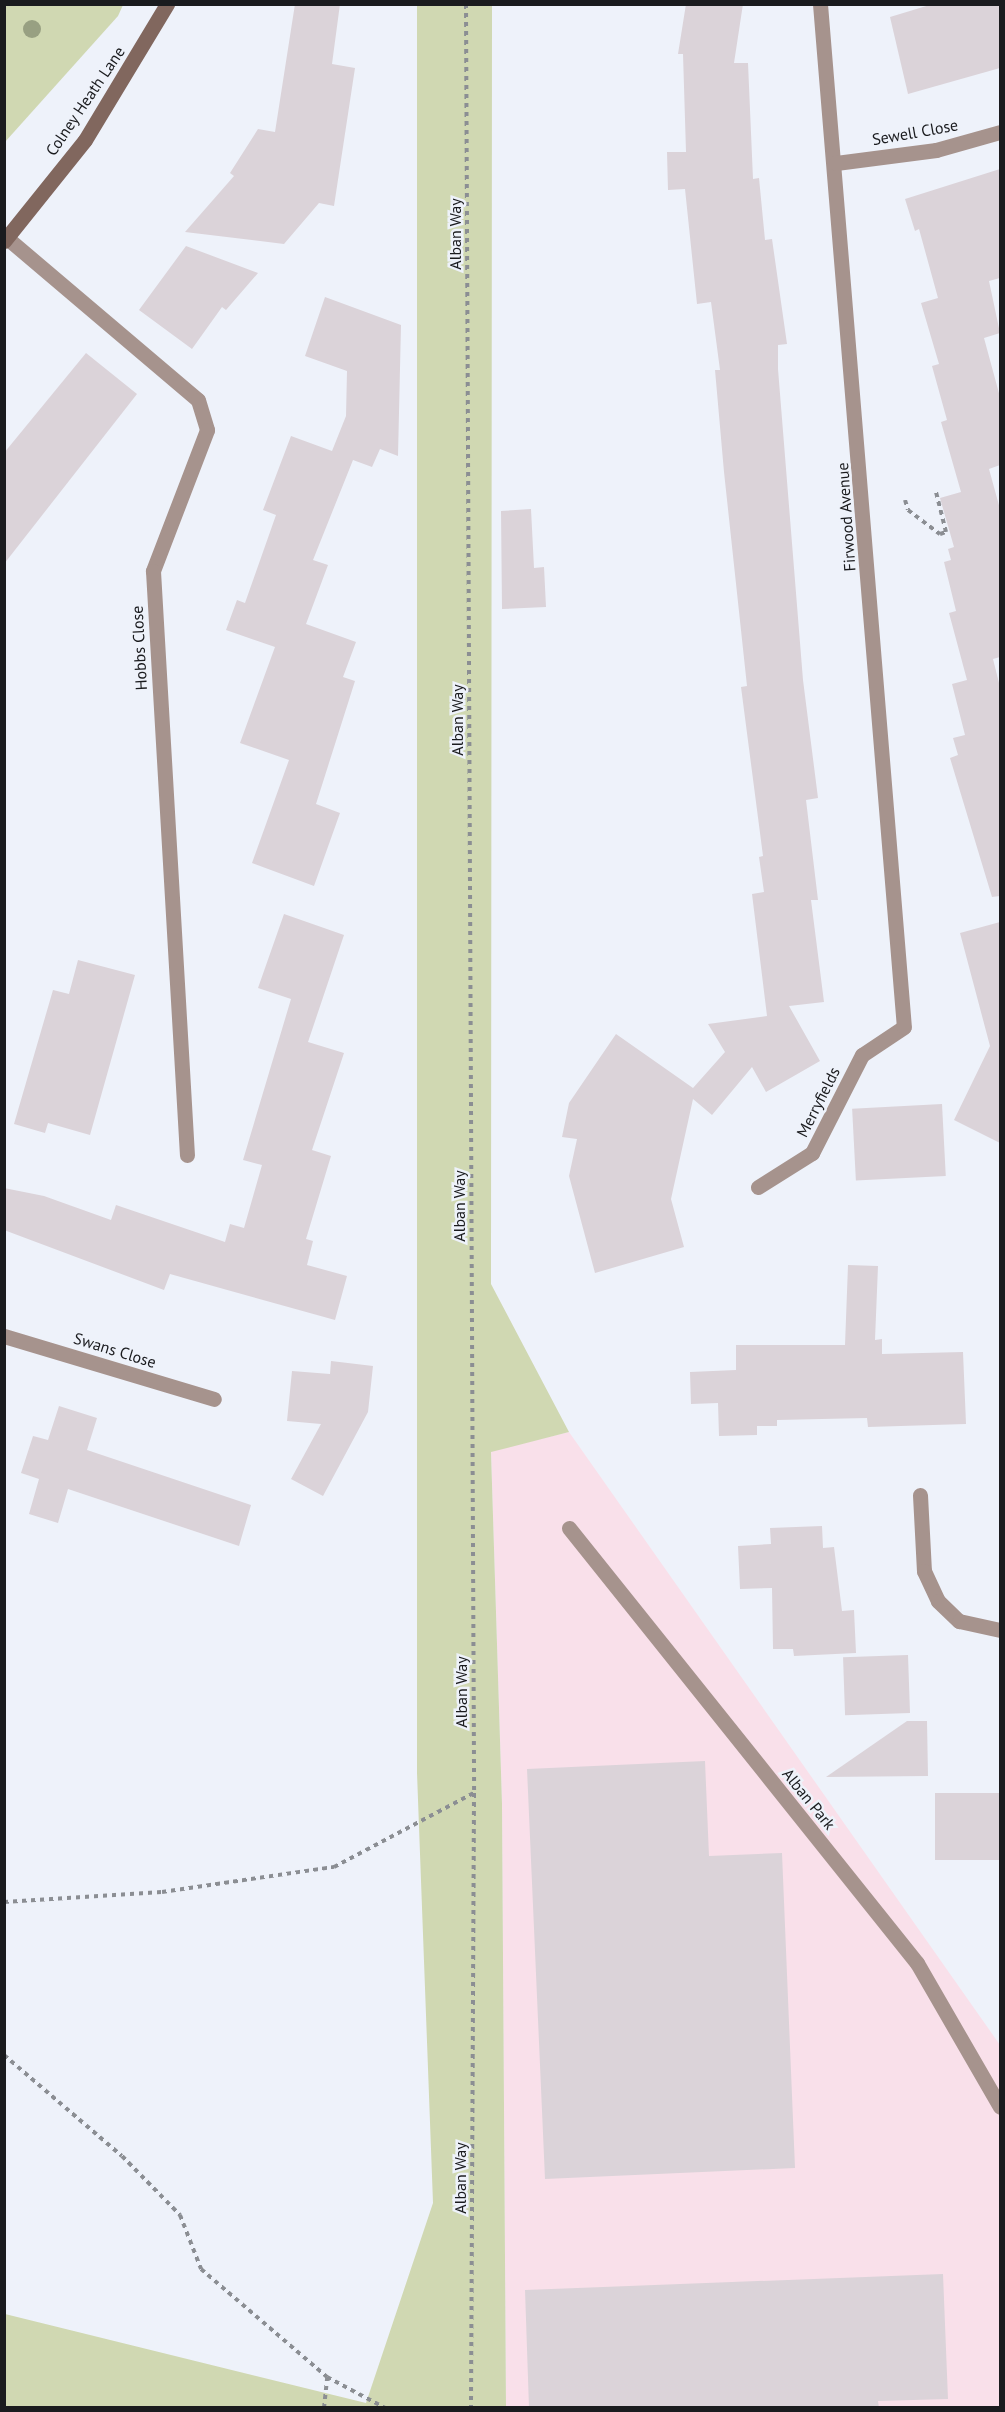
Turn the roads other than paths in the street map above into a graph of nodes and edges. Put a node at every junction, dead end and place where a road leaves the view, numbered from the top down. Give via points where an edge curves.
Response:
1 (167, 4) edge
2 (820, 4) edge
3 (1000, 132) edge
4 (836, 163) junction
5 (6, 239) edge
6 (904, 1027) joint
7 (187, 1155) dead end
8 (758, 1187) dead end
9 (4, 1336) edge
10 (214, 1399) dead end
11 (920, 1495) dead end
12 (569, 1528) dead end
13 (1000, 1630) edge
14 (1000, 2107) edge

1 - 5 street, Colney Heath Lane via 85,140
2 - 4 street, Firwood Avenue
3 - 4 street, Sewell Close via 936,150
4 - 6 street, Firwood Avenue
5 - 7 street, Hobbs Close via 198,400 207,430 153,571
6 - 8 street, Merryfields via 862,1055 812,1153
9 - 10 street, Swans Close
11 - 13 street via 924,1571 938,1601 959,1621
12 - 14 street, Alban Park via 917,1963

